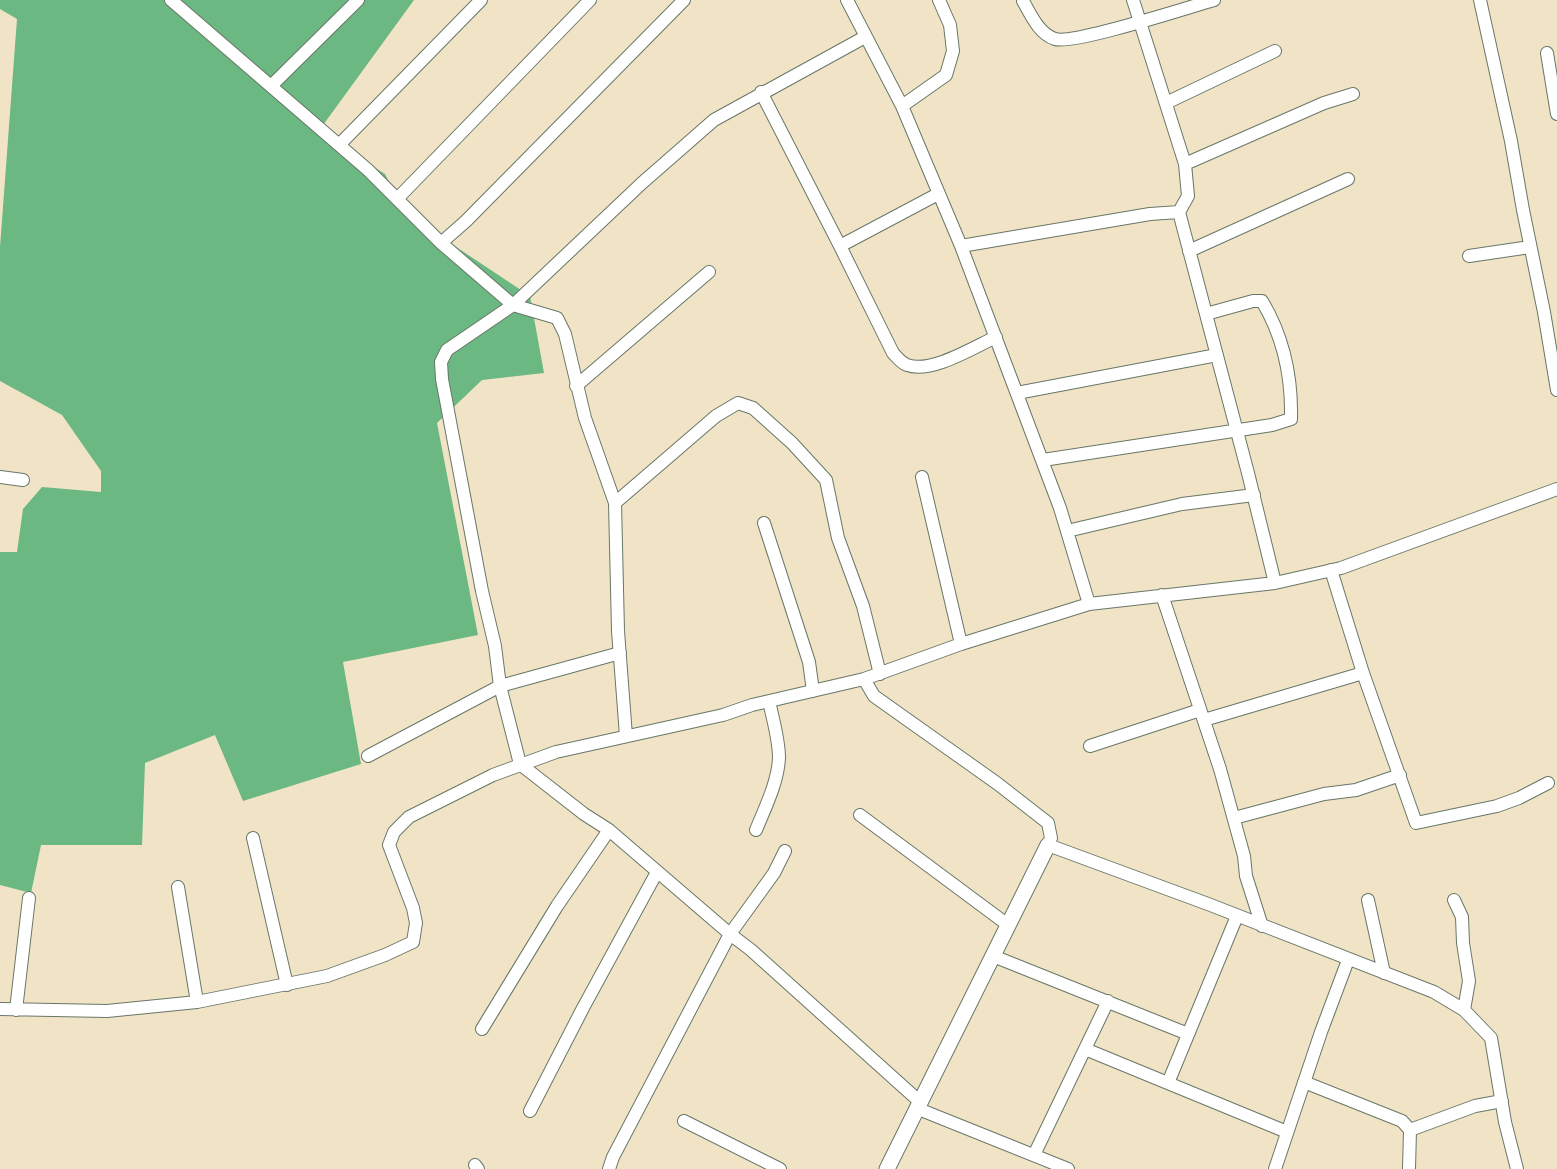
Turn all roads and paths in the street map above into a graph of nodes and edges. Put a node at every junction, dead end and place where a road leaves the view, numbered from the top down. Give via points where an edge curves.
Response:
1 (171, 0) edge
2 (358, 0) edge
3 (481, 0) edge
4 (590, 0) edge
5 (684, 0) edge
6 (847, 0) edge
7 (939, 0) edge
8 (1133, 0) edge
9 (1214, 0) edge
10 (1480, 0) edge
11 (1023, 1) edge
12 (1140, 21) junction
13 (865, 37) junction
14 (1275, 51) dead end
15 (1547, 53) dead end
16 (271, 86) junction
17 (761, 92) junction
18 (1353, 93) dead end
19 (1166, 103) junction
20 (902, 106) junction
21 (1557, 114) edge
22 (339, 145) junction
23 (1185, 164) junction
24 (1348, 179) dead end
25 (938, 194) junction
26 (397, 199) junction
27 (1179, 212) junction
28 (441, 243) junction
29 (840, 246) junction
30 (961, 246) junction
31 (1530, 248) junction
32 (1189, 251) junction
33 (1469, 256) dead end
34 (709, 272) dead end
35 (513, 305) junction
36 (1206, 314) junction
37 (996, 337) junction
38 (1217, 355) junction
39 (576, 386) junction
40 (1557, 390) edge
41 (1017, 393) junction
42 (1237, 429) junction
43 (1043, 460) junction
44 (0, 477) edge
45 (922, 477) dead end
46 (23, 480) dead end
47 (1557, 489) edge
48 (1254, 495) junction
49 (615, 503) junction
50 (764, 523) dead end
51 (1067, 531) junction
52 (1331, 570) junction
53 (1275, 583) junction
54 (1162, 595) junction
55 (1089, 604) junction
56 (961, 644) junction
57 (620, 653) junction
58 (1364, 672) junction
59 (880, 674) junction
60 (864, 679) junction
61 (500, 686) junction
62 (813, 691) junction
63 (769, 701) junction
64 (1202, 715) junction
65 (626, 736) junction
66 (1090, 746) dead end
67 (368, 756) dead end
68 (520, 764) junction
69 (1400, 775) junction
70 (1548, 783) dead end
71 (860, 815) dead end
72 (1234, 818) junction
73 (609, 830) junction
74 (756, 830) dead end
75 (253, 838) dead end
76 (1047, 845) junction
77 (785, 851) dead end
78 (657, 872) junction
79 (178, 887) dead end
80 (28, 898) dead end
81 (1368, 900) dead end
82 (1454, 900) dead end
83 (1237, 916) junction
84 (1008, 925) junction
85 (1262, 926) junction
86 (730, 934) junction
87 (993, 956) junction
88 (1348, 960) junction
89 (1384, 973) junction
90 (287, 985) junction
91 (1107, 1001) junction
92 (197, 1002) junction
93 (0, 1009) edge
94 (16, 1010) junction
95 (1464, 1010) junction
96 (482, 1029) dead end
97 (1188, 1034) junction
98 (1086, 1049) junction
99 (1304, 1082) junction
100 (1168, 1083) junction
101 (1502, 1101) junction
102 (918, 1104) junction
103 (530, 1111) dead end
104 (684, 1121) dead end
105 (1410, 1130) junction
106 (1287, 1132) junction
107 (1034, 1155) junction
108 (609, 1169) edge
109 (780, 1169) edge
110 (887, 1169) edge
111 (1066, 1169) edge
112 (1275, 1169) edge
113 (1409, 1169) edge
114 (1517, 1169) edge

1 - 16 street
2 - 16 street
3 - 22 street
4 - 26 street
5 - 28 street
6 - 13 street
7 - 20 street via 950,25 953,51 946,75
8 - 12 street
9 - 12 street
10 - 31 street
11 - 12 street via 1045,34 1058,40
12 - 19 street
13 - 17 street
13 - 20 street
14 - 19 street
15 - 21 street
16 - 22 street
17 - 29 street
17 - 35 street via 714,120
18 - 23 street
19 - 23 street
20 - 25 street
22 - 26 street
23 - 27 street via 1188,196
24 - 32 street
25 - 29 street
25 - 30 street
26 - 28 street
27 - 30 street
27 - 32 street
28 - 35 street
29 - 37 street via 893,353 904,365 920,368 953,358
30 - 37 street
31 - 33 street
31 - 40 street
32 - 36 street
34 - 39 street
35 - 39 street via 557,318 565,334
35 - 61 street via 447,350 441,362
36 - 38 street
36 - 42 street via 1262,301 1273,320 1289,375 1291,419
37 - 41 street
38 - 41 street
38 - 42 street
39 - 49 street
41 - 43 street
42 - 43 street
42 - 48 street
43 - 51 street
44 - 46 street
45 - 56 street
47 - 52 street
48 - 51 street via 1182,504
48 - 53 street
49 - 57 street
49 - 59 street via 716,416 738,404 753,408 826,480 838,538 863,606
50 - 62 street via 809,662
51 - 55 street
52 - 53 street
52 - 58 street
53 - 54 street
54 - 55 street
54 - 64 street
55 - 56 street
56 - 59 street
57 - 61 street
57 - 65 street
58 - 64 street
58 - 69 street
59 - 60 street
60 - 62 street
60 - 76 street via 874,696 1048,823 1052,838
61 - 67 street
61 - 68 street
62 - 63 street
63 - 65 street
63 - 74 street via 777,736 778,771
64 - 66 street
64 - 72 street
65 - 68 street
68 - 73 street
68 - 90 street via 409,817 394,832 389,845 417,923 413,942 327,976
69 - 70 street via 1416,823 1497,806
69 - 72 street
71 - 84 street
72 - 85 street
73 - 78 street
73 - 96 street via 544,926
75 - 90 street
76 - 83 street
76 - 84 street
77 - 86 street
78 - 86 street
78 - 103 street
79 - 92 street
80 - 94 street
81 - 89 street
82 - 95 street via 1462,916 1469,981
83 - 85 street
83 - 97 street
84 - 87 street
85 - 88 street
86 - 102 street
86 - 108 street
87 - 91 street
87 - 102 street
88 - 89 street
88 - 99 street
89 - 95 street
90 - 92 street
91 - 97 street
91 - 98 street
92 - 94 street via 107,1011
93 - 94 street
95 - 101 street via 1491,1038
97 - 100 street
98 - 100 street
98 - 107 street
99 - 105 street via 1402,1121
99 - 106 street
100 - 106 street
101 - 105 street via 1475,1106
101 - 114 street
102 - 107 street
102 - 110 street
104 - 109 street
105 - 113 street
106 - 112 street
107 - 111 street

